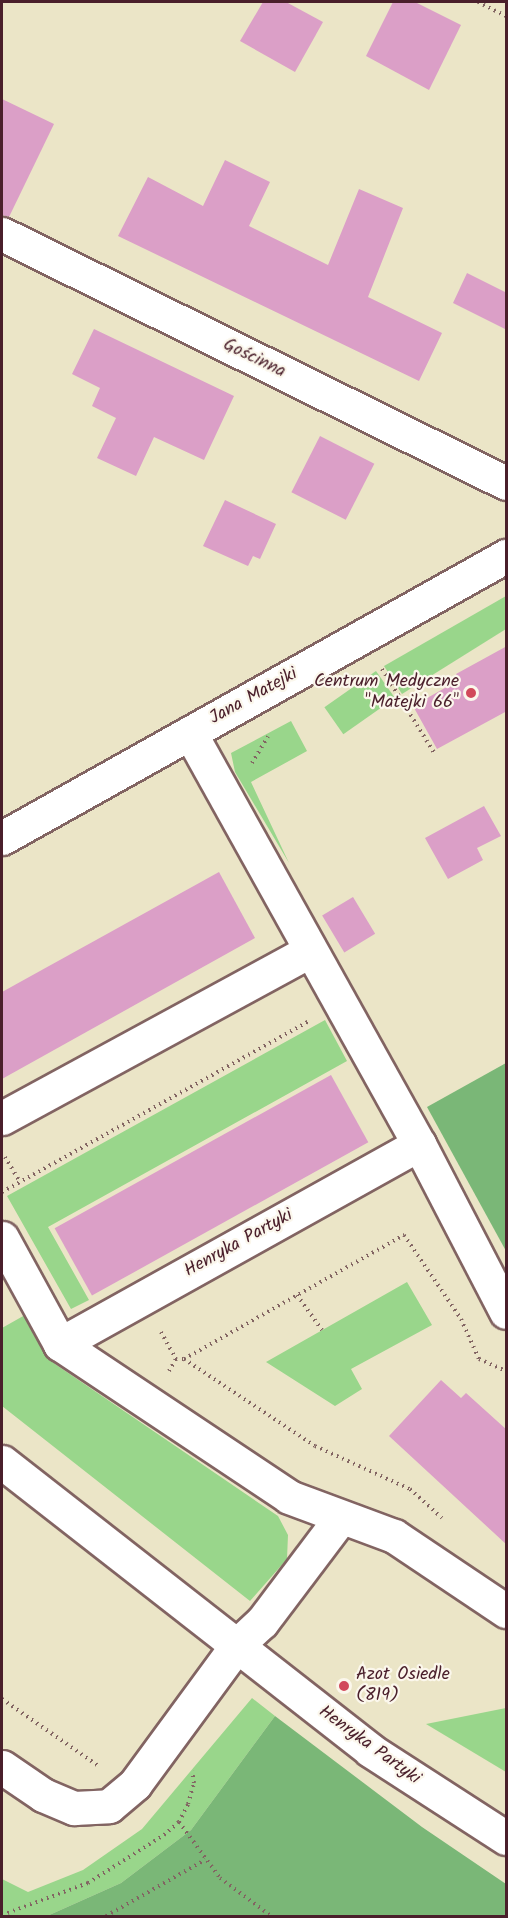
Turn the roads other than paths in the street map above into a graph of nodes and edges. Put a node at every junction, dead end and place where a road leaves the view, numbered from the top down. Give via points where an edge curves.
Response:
1 (2, 234) edge
2 (507, 483) edge
3 (507, 556) edge
4 (190, 733) junction
5 (2, 838) edge
6 (310, 951) junction
7 (2, 1118) edge
8 (419, 1144) junction
9 (2, 1238) edge
10 (507, 1312) edge
11 (60, 1344) junction
12 (2, 1462) edge
13 (341, 1517) junction
14 (507, 1611) edge
15 (237, 1645) junction
16 (2, 1767) edge
17 (507, 1838) edge

1 - 2 street, Gościnna
3 - 4 street, Jana Matejki
4 - 5 street, Jana Matejki
4 - 6 street
6 - 7 street
6 - 8 street
8 - 10 street
8 - 11 street, Henryka Partyki
9 - 11 street
11 - 13 street via 290,1497
12 - 15 street, Henryka Partyki
13 - 14 street via 394,1536
13 - 15 street via 262,1622
15 - 16 street via 135,1784 109,1806 74,1808 43,1795
15 - 17 street, Henryka Partyki via 370,1750

